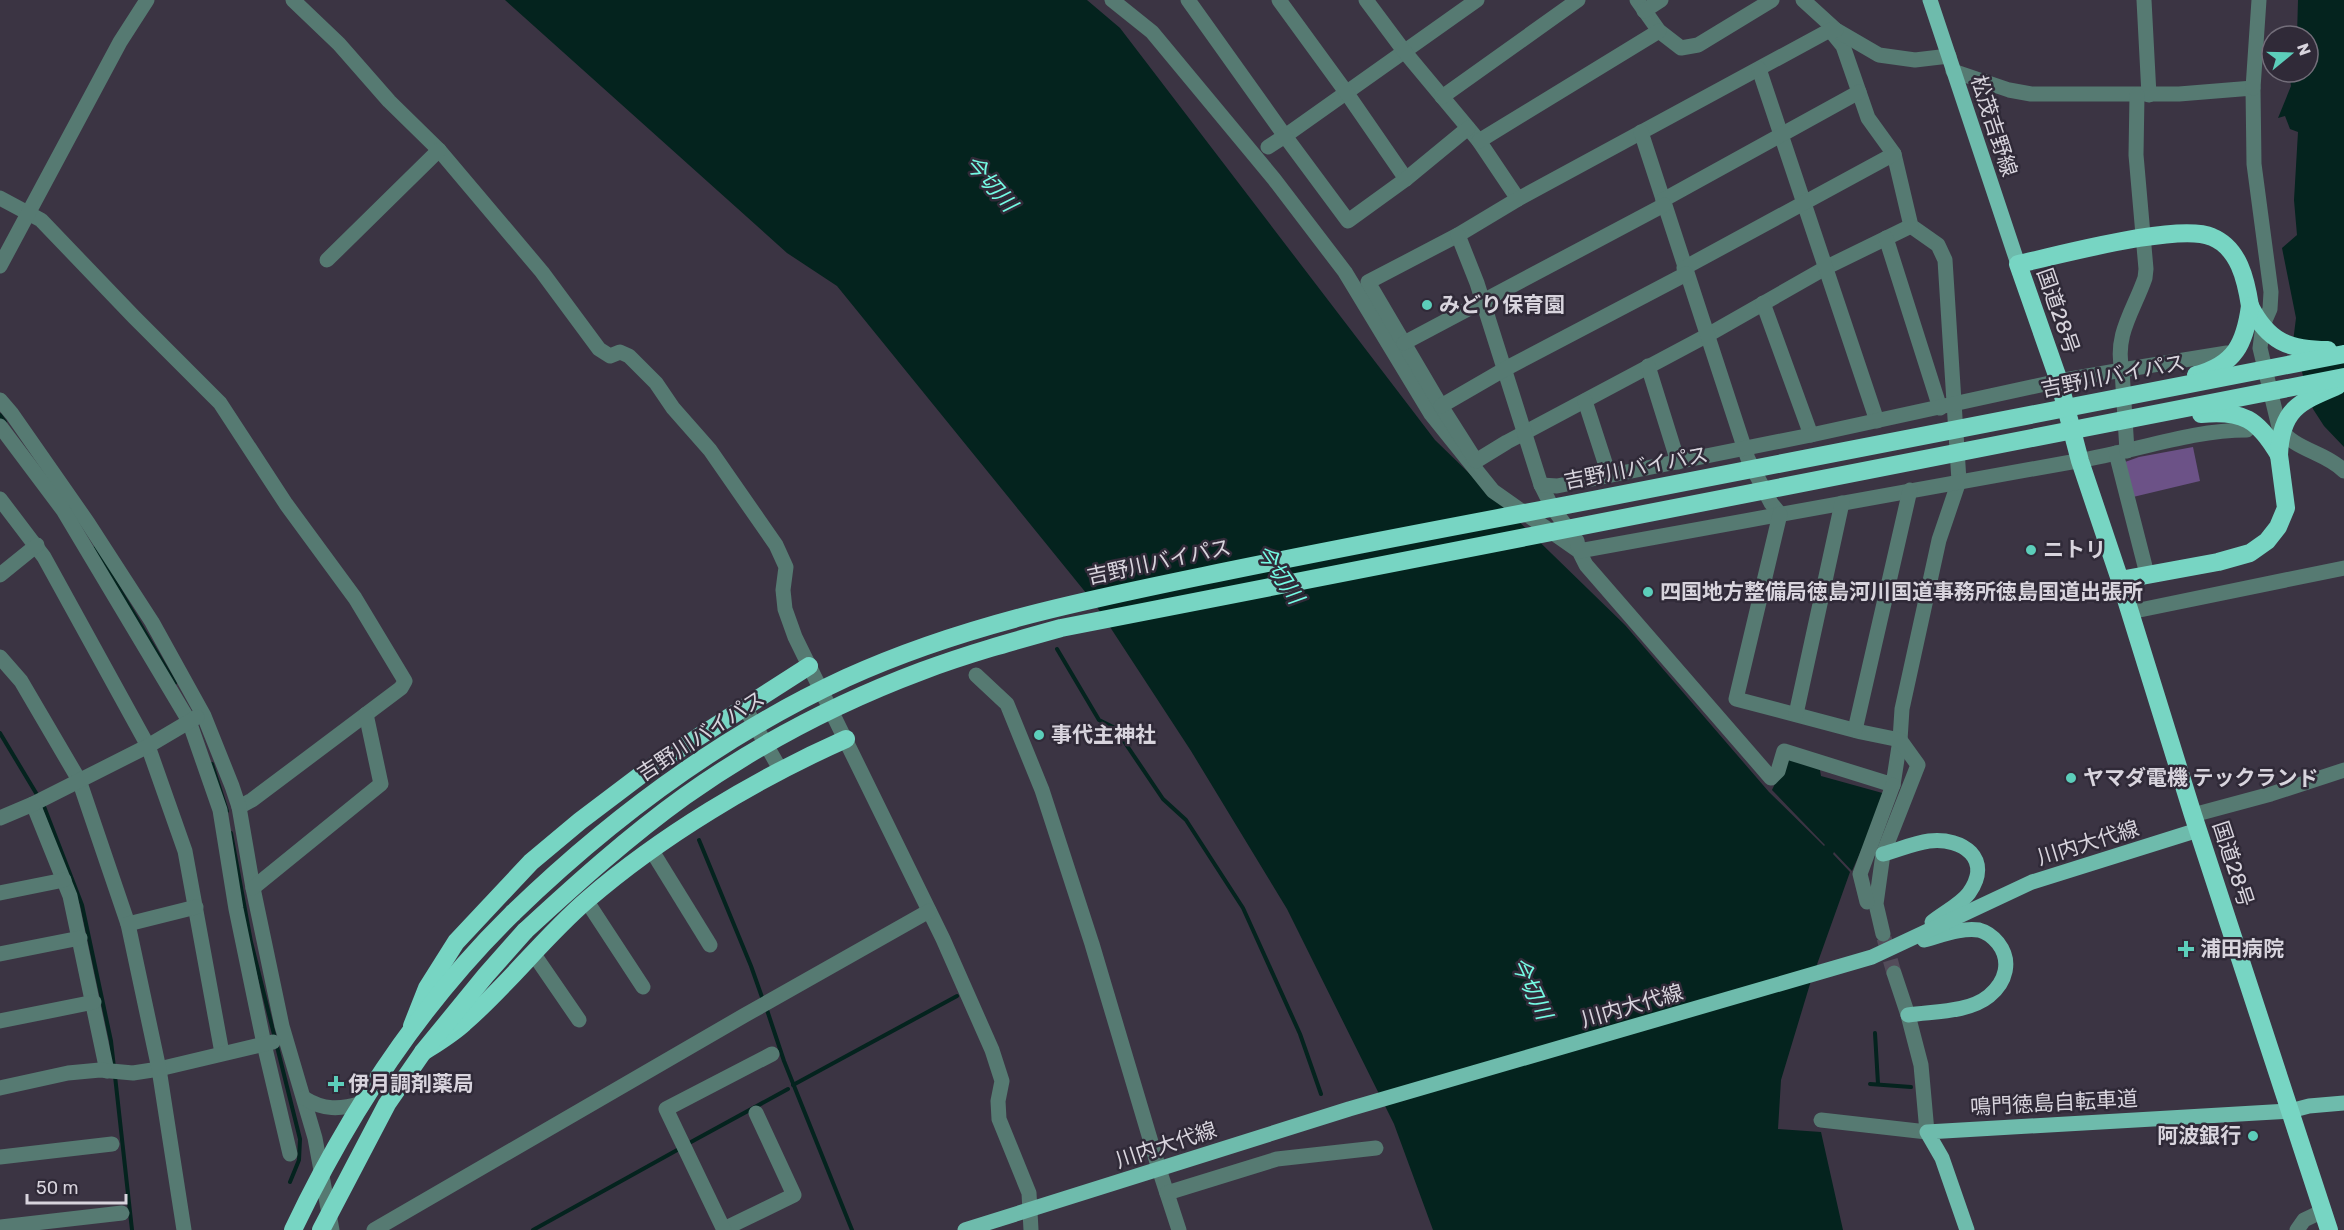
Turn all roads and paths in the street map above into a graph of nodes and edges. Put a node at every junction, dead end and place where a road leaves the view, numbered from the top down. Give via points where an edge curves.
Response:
1 (147, 0) edge
2 (293, 0) edge
3 (1112, 0) edge
4 (1188, 0) edge
5 (1279, 0) edge
6 (1366, 0) edge
7 (1477, 0) edge
8 (1578, 0) edge
9 (1661, 0) edge
10 (1772, 0) edge
11 (1803, 0) edge
12 (1930, 0) edge
13 (2144, 0) edge
14 (2259, 0) edge
15 (1641, 5) edge
16 (1748, 6) edge
17 (1833, 30) junction
18 (1659, 31) junction
19 (1404, 51) junction
20 (1951, 63) junction
21 (1759, 69) junction
22 (2253, 88) junction
23 (1346, 92) junction
24 (1859, 92) junction
25 (2143, 95) junction
26 (1442, 97) junction
27 (1468, 128) junction
28 (1641, 132) junction
29 (1782, 135) junction
30 (1285, 136) junction
31 (1479, 141) junction
32 (1268, 147) dead end
33 (439, 150) junction
34 (1894, 154) junction
35 (1406, 179) junction
36 (0, 198) edge
37 (1518, 199) junction
38 (1663, 202) junction
39 (1805, 202) junction
40 (29, 214) junction
41 (1911, 226) junction
42 (1458, 235) junction
43 (2143, 237) junction
44 (1886, 238) junction
45 (327, 261) dead end
46 (2018, 264) junction
47 (0, 266) edge
48 (1827, 267) junction
49 (1685, 271) junction
50 (1483, 303) junction
51 (1763, 303) junction
52 (2250, 306) junction
53 (1706, 336) junction
54 (1404, 343) junction
55 (2344, 352) edge
56 (2227, 353) dead end
57 (1648, 366) junction
58 (1505, 369) junction
59 (2122, 370) junction
60 (2344, 377) edge
61 (2059, 381) junction
62 (2344, 383) edge
63 (2104, 400) junction
64 (1585, 401) junction
65 (1441, 406) junction
66 (1948, 406) junction
67 (2, 407) edge
68 (1876, 422) junction
69 (2110, 422) junction
70 (0, 426) edge
71 (2247, 430) dead end
72 (1526, 434) junction
73 (1811, 435) junction
74 (1744, 449) junction
75 (2122, 452) junction
76 (2281, 459) junction
77 (2080, 461) junction
78 (1678, 462) junction
79 (2344, 471) edge
80 (1609, 475) junction
81 (1959, 481) junction
82 (1541, 485) junction
83 (1910, 490) junction
84 (0, 499) edge
85 (1842, 503) junction
86 (1780, 514) junction
87 (37, 545) junction
88 (1579, 551) junction
89 (2344, 568) edge
90 (2147, 574) junction
91 (0, 575) edge
92 (2120, 580) junction
93 (2130, 612) junction
94 (0, 657) edge
95 (809, 666) junction
96 (976, 675) dead end
97 (744, 706) junction
98 (366, 714) junction
99 (1796, 714) junction
100 (196, 718) junction
101 (1855, 730) junction
102 (846, 739) junction
103 (1900, 740) junction
104 (148, 746) junction
105 (780, 769) junction
106 (2344, 770) edge
107 (79, 780) junction
108 (1893, 784) junction
109 (38, 801) junction
110 (239, 807) junction
111 (0, 818) edge
112 (2195, 822) junction
113 (652, 851) junction
114 (1883, 854) junction
115 (64, 880) junction
116 (254, 888) junction
117 (0, 893) edge
118 (586, 900) junction
119 (1868, 902) dead end
120 (196, 907) junction
121 (929, 911) junction
122 (128, 924) junction
123 (1882, 934) tunnel mouth
124 (80, 938) junction
125 (710, 945) dead end
126 (1900, 945) junction
127 (533, 953) junction
128 (0, 954) edge
129 (1894, 973) tunnel mouth
130 (643, 987) dead end
131 (94, 1002) junction
132 (1908, 1015) junction
133 (579, 1020) dead end
134 (0, 1021) edge
135 (412, 1026) junction
136 (275, 1042) junction
137 (423, 1052) junction
138 (222, 1053) junction
139 (772, 1054) dead end
140 (159, 1069) junction
141 (112, 1071) junction
142 (0, 1088) edge
143 (304, 1098) junction
144 (361, 1103) junction
145 (2344, 1103) edge
146 (2290, 1110) junction
147 (756, 1113) dead end
148 (1821, 1120) dead end
149 (1927, 1132) junction
150 (112, 1144) dead end
151 (1376, 1148) dead end
152 (290, 1154) dead end
153 (0, 1157) edge
154 (1159, 1169) junction
155 (321, 1171) junction
156 (1167, 1193) junction
157 (1030, 1211) junction
158 (2323, 1211) junction
159 (122, 1213) dead end
160 (330, 1221) edge
161 (0, 1227) edge
162 (724, 1229) edge
163 (184, 1230) edge
164 (293, 1230) edge
165 (321, 1230) edge
166 (374, 1230) edge
167 (965, 1230) edge
168 (1031, 1230) edge
169 (1179, 1230) edge
170 (1967, 1230) edge
171 (2297, 1230) edge
172 (2329, 1230) edge

1 - 40 street via 120,42
2 - 33 street
3 - 88 street via 1152,32 1274,179 1345,272 1431,414 1493,491
4 - 30 street
5 - 23 street
6 - 19 street
7 - 19 street
8 - 26 street
9 - 15 street
10 - 16 street
11 - 17 street
12 - 20 main road, 松茂吉野線
13 - 25 street
14 - 22 street
15 - 18 street
16 - 18 street via 1698,45 1681,48
17 - 20 street via 1879,55
17 - 21 street
17 - 24 street via 1843,46
18 - 31 street
19 - 23 street
19 - 26 street
20 - 25 street via 2009,90 2031,94
20 - 46 main road, 松茂吉野線
21 - 28 street
21 - 29 street
22 - 25 street
22 - 79 street via 2254,164 2271,292 2260,348 2282,432
23 - 30 street
23 - 35 street
24 - 29 street
24 - 34 street via 1868,118
25 - 43 street via 2136,155
26 - 27 street
27 - 31 street
27 - 35 street
28 - 37 street
28 - 38 street
29 - 38 street
29 - 39 street
30 - 32 street
30 - 35 street via 1348,221
31 - 37 street
33 - 45 street
33 - 95 street via 542,272 599,349 610,356 620,352 629,356 710,450 776,545 786,567 785,609
34 - 39 street
34 - 41 street
36 - 40 street
37 - 42 street
38 - 49 street
38 - 50 street
39 - 48 street
39 - 49 street
40 - 47 street
40 - 98 street via 41,220 220,403 286,504 355,598 405,681
41 - 44 street
41 - 66 street via 1938,245 1945,260
42 - 50 street
42 - 54 street via 1368,282
43 - 46 highway
43 - 52 highway via 2180,233 2211,236 2226,246 2242,268
43 - 59 street via 2145,278 2122,333
44 - 48 street
44 - 66 street
46 - 61 highway, 国道28号
48 - 51 street
48 - 68 street
49 - 53 street
49 - 58 street
50 - 54 street
50 - 58 street
51 - 53 street
51 - 73 street
52 - 55 highway, bridge via 2271,336 2293,347
52 - 63 highway, bridge via 2244,337 2229,359 2207,372
53 - 57 street
53 - 74 street
54 - 65 street
55 - 63 highway, 吉野川バイパス, bridge
56 - 59 street
57 - 64 street
57 - 78 street
58 - 65 street
58 - 72 street
59 - 61 street
59 - 75 street
60 - 69 highway, 吉野川バイパス, bridge
61 - 66 street
61 - 77 highway, 国道28号
62 - 76 highway, bridge via 2306,399 2294,409 2280,434
63 - 135 highway, 吉野川バイパス, bridge via 1055,606 914,650 849,677 728,741 607,827 513,913 456,972
64 - 72 street
64 - 80 street
65 - 72 street via 1476,462
66 - 68 street
66 - 81 street
67 - 100 street via 88,523 152,622
68 - 73 street
69 - 76 highway, bridge via 2236,414 2259,425
69 - 137 highway, 吉野川バイパス, bridge via 1061,628 922,671 859,697 747,757 686,796 621,846 525,931
70 - 100 street via 63,510
71 - 75 street via 2216,432
72 - 82 street
73 - 74 street
74 - 78 street
74 - 86 street
75 - 77 street
75 - 90 street
76 - 90 highway via 2286,508 2267,541 2250,553 2218,562
77 - 81 street
77 - 92 highway, 国道28号
78 - 80 street
80 - 82 street via 1557,486
81 - 83 street
81 - 103 street via 1939,540 1902,709
82 - 88 street via 1577,541
83 - 85 street
83 - 101 street
84 - 87 street
85 - 86 street
85 - 99 street
86 - 88 street
86 - 99 street via 1737,699
87 - 91 street
87 - 104 street
88 - 108 street via 1586,565 1771,778 1778,771 1784,751
89 - 93 street
90 - 92 highway
92 - 93 highway, 国道28号
93 - 112 highway, 国道28号
94 - 107 street via 21,681
95 - 97 highway
95 - 102 street
96 - 154 street via 1007,704 1041,790
97 - 105 street
97 - 135 highway via 650,768 531,862 456,942 427,988
98 - 110 street
98 - 116 street via 381,784
99 - 101 street
100 - 104 street
100 - 110 street
100 - 136 street via 220,810 236,909
101 - 103 street
102 - 105 highway
102 - 121 street
103 - 108 street
103 - 114 street via 1918,765
104 - 107 street
104 - 120 street via 181,834
105 - 113 highway
106 - 112 street
107 - 109 street
107 - 122 street
108 - 119 street via 1860,874
109 - 111 street
109 - 115 street
110 - 116 street
112 - 126 main road, 川内大代線 via 2032,882
112 - 146 highway, 国道28号
113 - 118 highway
113 - 125 street
114 - 123 street via 1876,904
114 - 126 main road via 1929,841 1951,841 1964,845 1978,866 1968,895
115 - 117 street
115 - 124 street
116 - 136 street
118 - 127 highway
118 - 130 street
120 - 122 street
120 - 138 street
121 - 157 street via 992,1050 1002,1081 999,1119 1029,1193
121 - 166 street
122 - 140 street
124 - 128 street
124 - 131 street
126 - 132 main road via 1979,930 1998,943 2007,965 2002,982 1988,997 1968,1007
126 - 154 main road, 川内大代線 via 1825,972 1367,1104
127 - 133 street
127 - 137 highway via 464,1024
129 - 132 street
131 - 134 street
131 - 141 street
132 - 149 street via 1921,1065
135 - 144 highway, 吉野川バイパス
136 - 138 street
136 - 143 street
136 - 152 street
137 - 160 highway, 吉野川バイパス via 387,1104
138 - 140 street
139 - 162 street via 666,1109
140 - 141 street
140 - 163 street
141 - 142 street via 68,1073
143 - 144 street via 322,1107 345,1109
143 - 155 street
144 - 155 highway, 吉野川バイパス
145 - 146 main road
146 - 149 main road, 鳴門徳島自転車道
146 - 158 highway, 国道28号
147 - 162 street via 794,1195
148 - 149 street
149 - 170 main road via 1942,1158
150 - 153 street
151 - 156 street via 1277,1159
154 - 156 street
154 - 157 main road, 川内大代線
155 - 160 street
155 - 164 highway, 吉野川バイパス
156 - 169 street
157 - 167 main road, 川内大代線
157 - 168 street
158 - 171 street via 2304,1220
158 - 172 highway, 国道28号
159 - 161 street
160 - 165 highway, 吉野川バイパス

